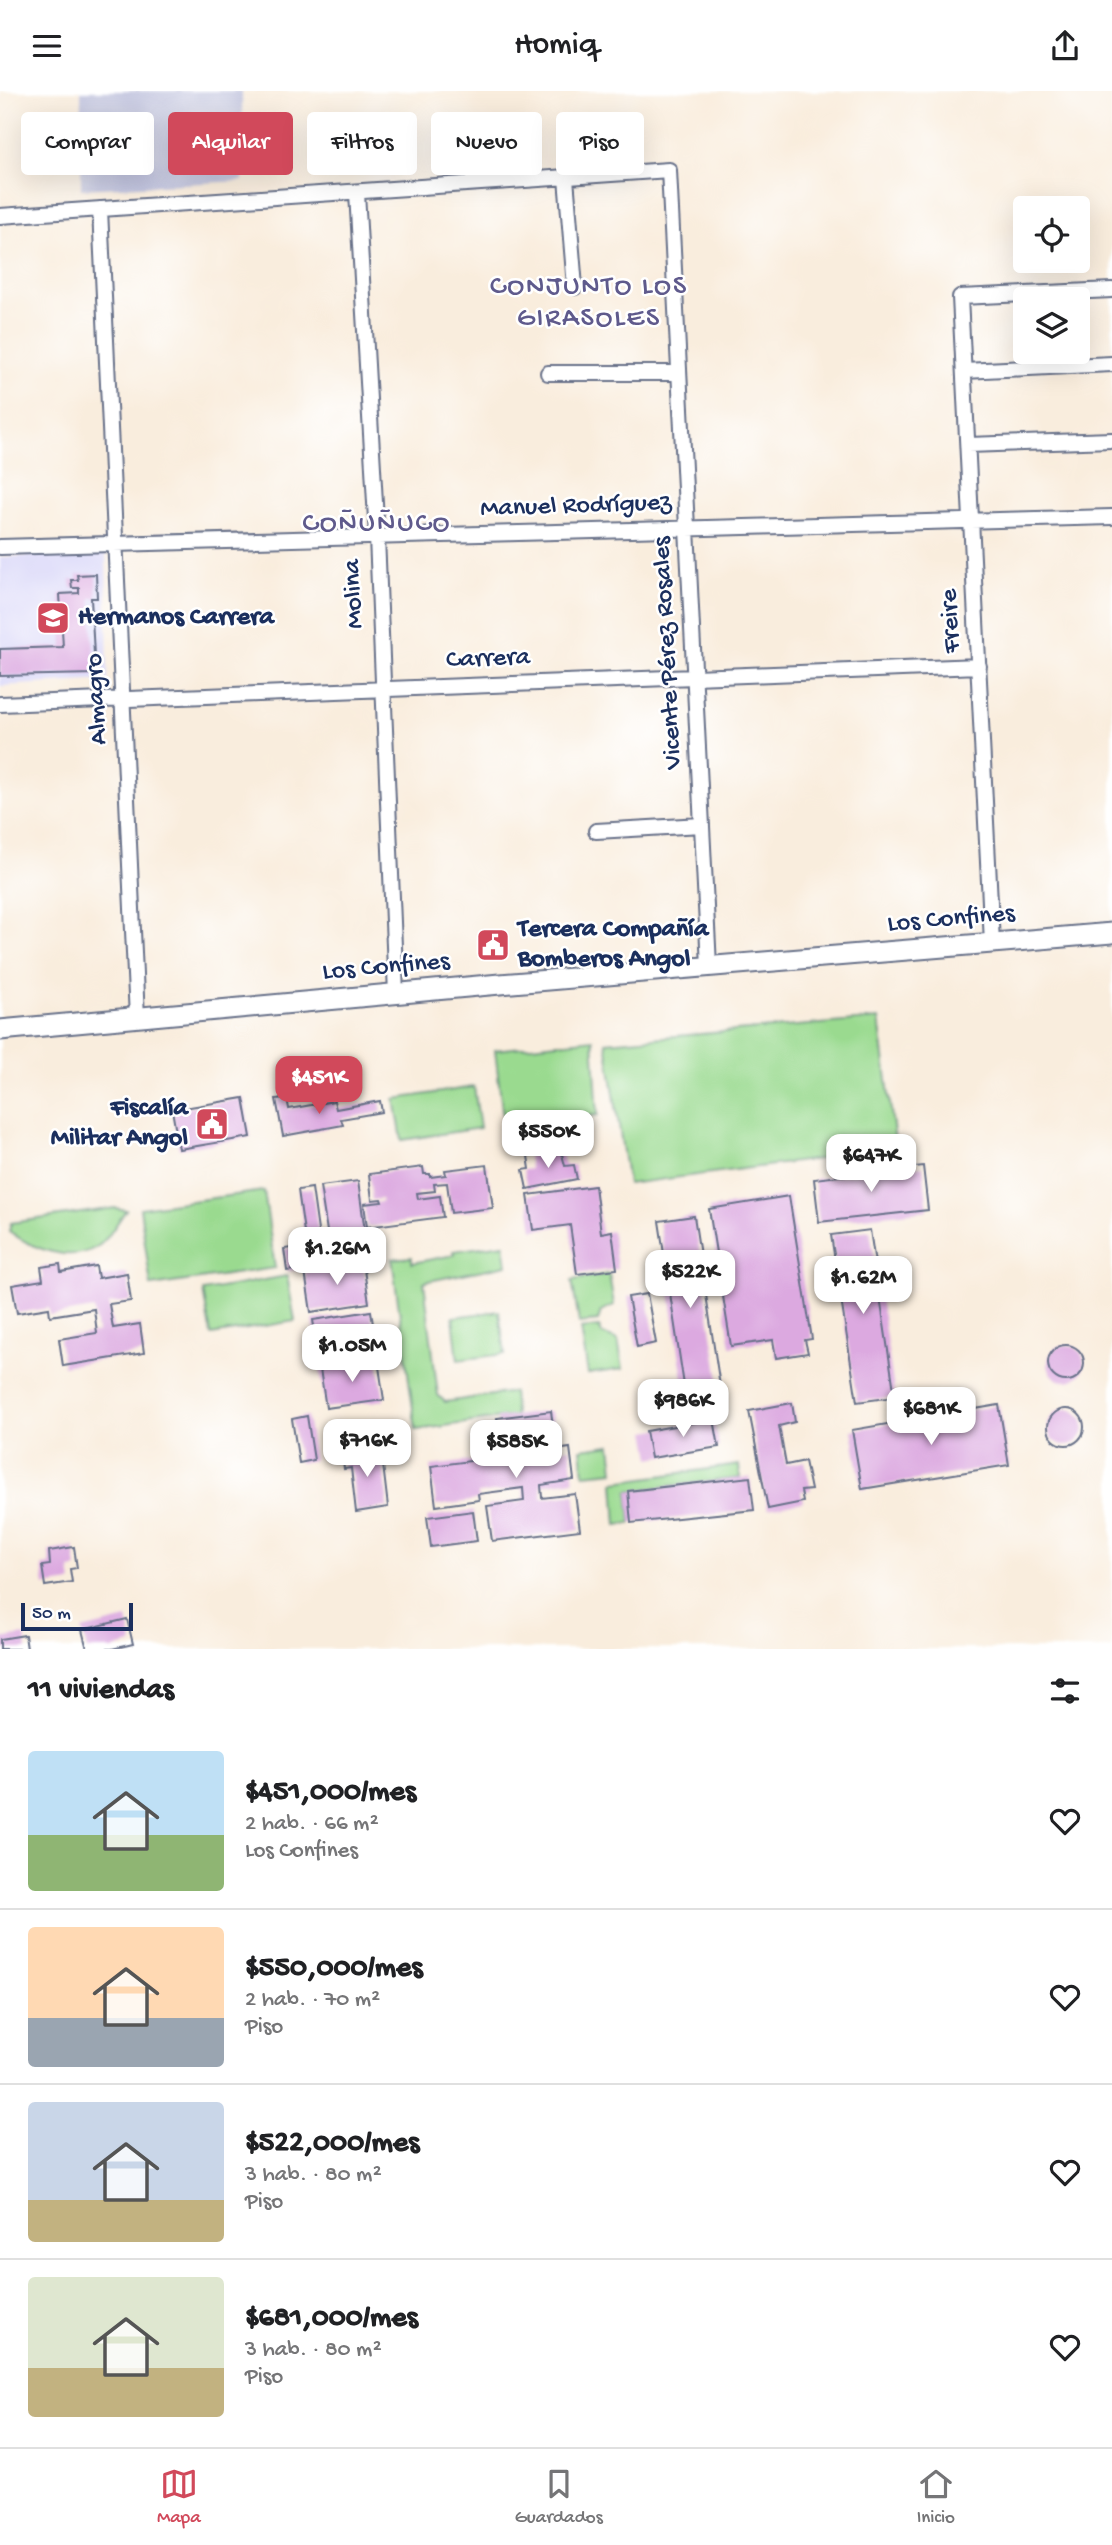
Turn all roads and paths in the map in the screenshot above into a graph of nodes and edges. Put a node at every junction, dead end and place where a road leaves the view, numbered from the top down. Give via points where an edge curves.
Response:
1 (566, 177) junction
2 (357, 193) junction
3 (100, 209) junction
4 (0, 216) edge
5 (575, 287) dead end
6 (1112, 289) edge
7 (1112, 364) edge
8 (964, 370) junction
9 (548, 373) dead end
10 (679, 373) junction
11 (1112, 440) edge
12 (968, 446) junction
13 (1112, 517) edge
14 (972, 521) junction
15 (687, 529) junction
16 (377, 537) junction
17 (115, 544) junction
18 (0, 547) edge
19 (979, 666) junction
20 (695, 677) junction
21 (383, 689) junction
22 (122, 699) junction
23 (0, 704) edge
24 (702, 825) junction
25 (596, 831) dead end
26 (1112, 933) edge
27 (992, 943) junction
28 (709, 966) junction
29 (396, 994) junction
30 (137, 1018) junction
31 (0, 1030) edge

1 - 2 street
1 - 5 street
1 - 10 street, Vicente Pérez Rosales via 669,170
2 - 3 street
2 - 16 street, Molina
3 - 4 street
3 - 17 street, Almagro
6 - 8 street, Freire via 960,297
7 - 8 street
8 - 12 street, Freire
9 - 10 street
10 - 15 street, Vicente Pérez Rosales
11 - 12 street
12 - 14 street, Freire
13 - 14 street, Manuel Rodríguez
14 - 15 street, Manuel Rodríguez
14 - 19 street, Freire
15 - 16 street, Manuel Rodríguez
15 - 20 street, Vicente Pérez Rosales
16 - 17 street, Manuel Rodríguez
16 - 21 street, Molina
17 - 18 street, Manuel Rodríguez
17 - 22 street, Almagro
19 - 20 street, Carrera
19 - 27 street, Freire
20 - 21 street, Carrera
20 - 24 street, Vicente Pérez Rosales
21 - 22 street, Carrera
21 - 29 street, Molina
22 - 23 street, Carrera
22 - 30 street, Almagro
24 - 25 street
24 - 28 street, Vicente Pérez Rosales
26 - 27 main road, Los Confines
27 - 28 main road, Los Confines
28 - 29 main road, Los Confines
29 - 30 main road, Los Confines
30 - 31 main road, Los Confines

